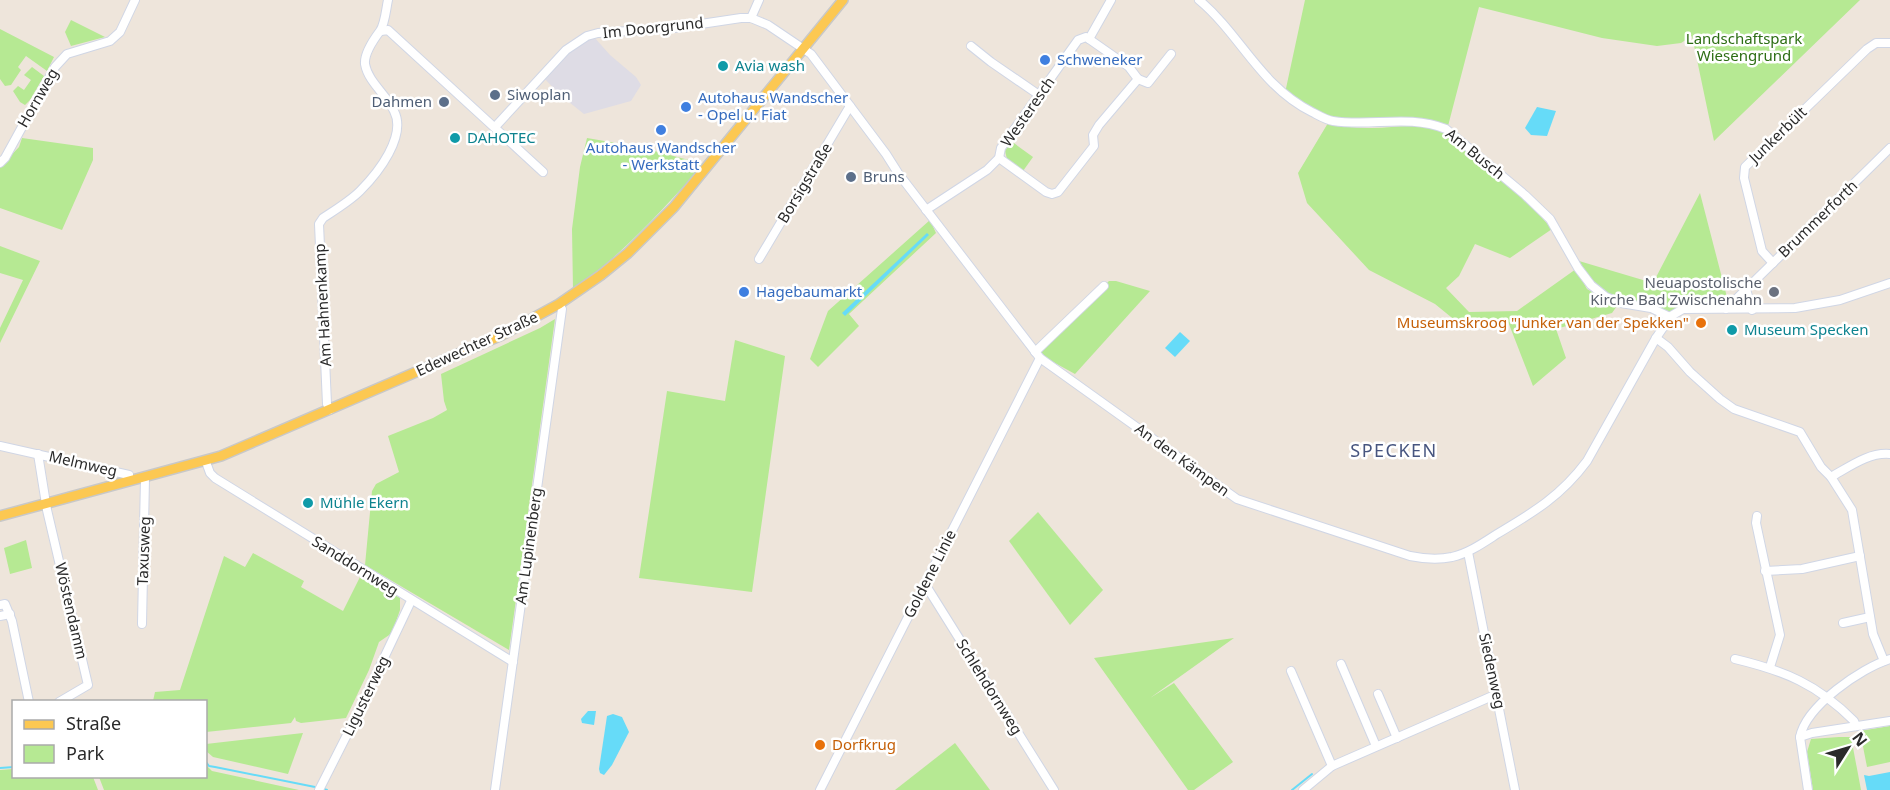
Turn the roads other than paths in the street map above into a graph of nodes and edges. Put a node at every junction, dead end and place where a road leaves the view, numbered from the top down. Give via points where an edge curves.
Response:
1 (135, 0) edge
2 (388, 0) edge
3 (759, 0) edge
4 (843, 0) edge
5 (1111, 0) edge
6 (1199, 0) edge
7 (751, 18) junction
8 (381, 31) junction
9 (1089, 39) junction
10 (1890, 43) edge
11 (971, 46) dead end
12 (804, 48) junction
13 (1172, 54) dead end
14 (1138, 79) junction
15 (1039, 96) junction
16 (850, 106) junction
17 (495, 128) junction
18 (1890, 148) edge
19 (999, 158) junction
20 (0, 163) edge
21 (543, 172) dead end
22 (926, 210) junction
23 (759, 259) dead end
24 (1773, 263) junction
25 (1890, 283) edge
26 (1104, 286) dead end
27 (1746, 289) junction
28 (559, 304) junction
29 (1726, 309) junction
30 (1752, 310) junction
31 (1670, 317) junction
32 (1656, 338) junction
33 (1038, 355) junction
34 (330, 410) junction
35 (0, 446) edge
36 (38, 454) junction
37 (1890, 454) edge
38 (206, 462) junction
39 (129, 475) dead end
40 (1831, 477) junction
41 (145, 478) junction
42 (46, 504) junction
43 (0, 516) edge
44 (1757, 516) dead end
45 (1468, 552) junction
46 (1860, 556) junction
47 (1765, 571) junction
48 (925, 584) junction
49 (411, 601) junction
50 (0, 605) edge
51 (10, 614) junction
52 (0, 616) edge
53 (1870, 617) junction
54 (1843, 623) dead end
55 (142, 624) dead end
56 (1735, 659) dead end
57 (1887, 660) edge
58 (513, 662) junction
59 (1341, 664) dead end
60 (1770, 667) junction
61 (1291, 671) dead end
62 (1378, 694) dead end
63 (1497, 694) junction
64 (1828, 697) junction
65 (29, 700) edge
66 (62, 700) edge
67 (1890, 721) edge
68 (1856, 726) junction
69 (1800, 737) junction
70 (1397, 738) junction
71 (1376, 746) junction
72 (1332, 766) junction
73 (319, 790) edge
74 (495, 790) edge
75 (820, 790) edge
76 (1054, 790) edge
77 (1303, 790) edge
78 (1515, 790) edge
79 (1808, 790) edge

1 - 20 street, Hornweg via 120,32 111,41 67,54 55,67
2 - 8 street, Am Hahnenkamp
3 - 7 street
4 - 12 main road, Edewechter Straße
5 - 9 street, Westeresch
6 - 31 street, Am Busch via 1281,93 1330,121 1414,121 1446,129 1550,219 1591,285 1606,297
7 - 12 street
7 - 17 street, Im Doorgrund via 587,36 566,50
8 - 17 street via 388,30
8 - 34 street, Am Hahnenkamp via 364,61 396,113 397,134 373,177 319,224
9 - 14 street via 1129,67
9 - 15 street, Westeresch via 1078,40
10 - 24 street, Junkerbült via 1876,43 1867,49 1745,167 1744,178 1762,250
11 - 15 street
12 - 16 street, An den Kämpen
12 - 28 main road, Edewechter Straße via 674,207 601,275
13 - 14 street via 1148,83
14 - 19 street via 1099,125 1093,135 1094,146 1058,192 1046,192
15 - 19 street, Westeresch via 1001,148
16 - 22 street, An den Kämpen
16 - 23 street, Borsigstraße
17 - 21 street
18 - 24 street, Brummerforth
19 - 22 street, Westeresch
22 - 33 street, An den Kämpen
24 - 27 street, Brummerforth
25 - 30 street via 1840,300
26 - 33 street, Goldene Linie
27 - 29 street, Brummerforth
27 - 30 street
28 - 34 main road, Edewechter Straße via 502,335
28 - 58 street, Am Lupinenberg via 562,309
29 - 30 street
29 - 31 street via 1683,309
31 - 32 street
32 - 40 street via 1734,409 1800,432
32 - 45 street, An den Kämpen via 1574,479 1545,505
33 - 45 street, An den Kämpen via 1237,499 1410,556 1432,560
33 - 48 street, Goldene Linie
34 - 38 main road, Edewechter Straße
35 - 36 street, Melmweg
36 - 39 street, Melmweg
36 - 42 street, Melmweg
37 - 40 street via 1867,458
38 - 41 main road, Edewechter Straße
38 - 49 street, Sanddornweg via 214,478
40 - 46 street via 1852,510
41 - 42 main road, Edewechter Straße
41 - 55 street, Taxusweg
42 - 43 main road, Edewechter Straße
42 - 66 street, Wöstendamm via 88,685
44 - 47 street
45 - 63 street, Siedenweg
46 - 47 street via 1802,569
46 - 53 street
47 - 60 street via 1780,635
48 - 75 street, Goldene Linie
48 - 76 street, Schlehdornweg
49 - 58 street, Sanddornweg
49 - 73 street, Ligusterweg
50 - 51 street via 5,604
51 - 52 street
51 - 65 street
53 - 54 street
53 - 57 street via 1873,633
56 - 60 street
57 - 64 street
58 - 74 street, Am Lupinenberg
59 - 71 street
60 - 64 street
61 - 72 street
62 - 70 street
63 - 70 street
63 - 78 street, Siedenweg
64 - 68 street
64 - 69 street via 1802,727
67 - 68 street
68 - 69 street
69 - 79 street
70 - 71 street
71 - 72 street
72 - 77 street

